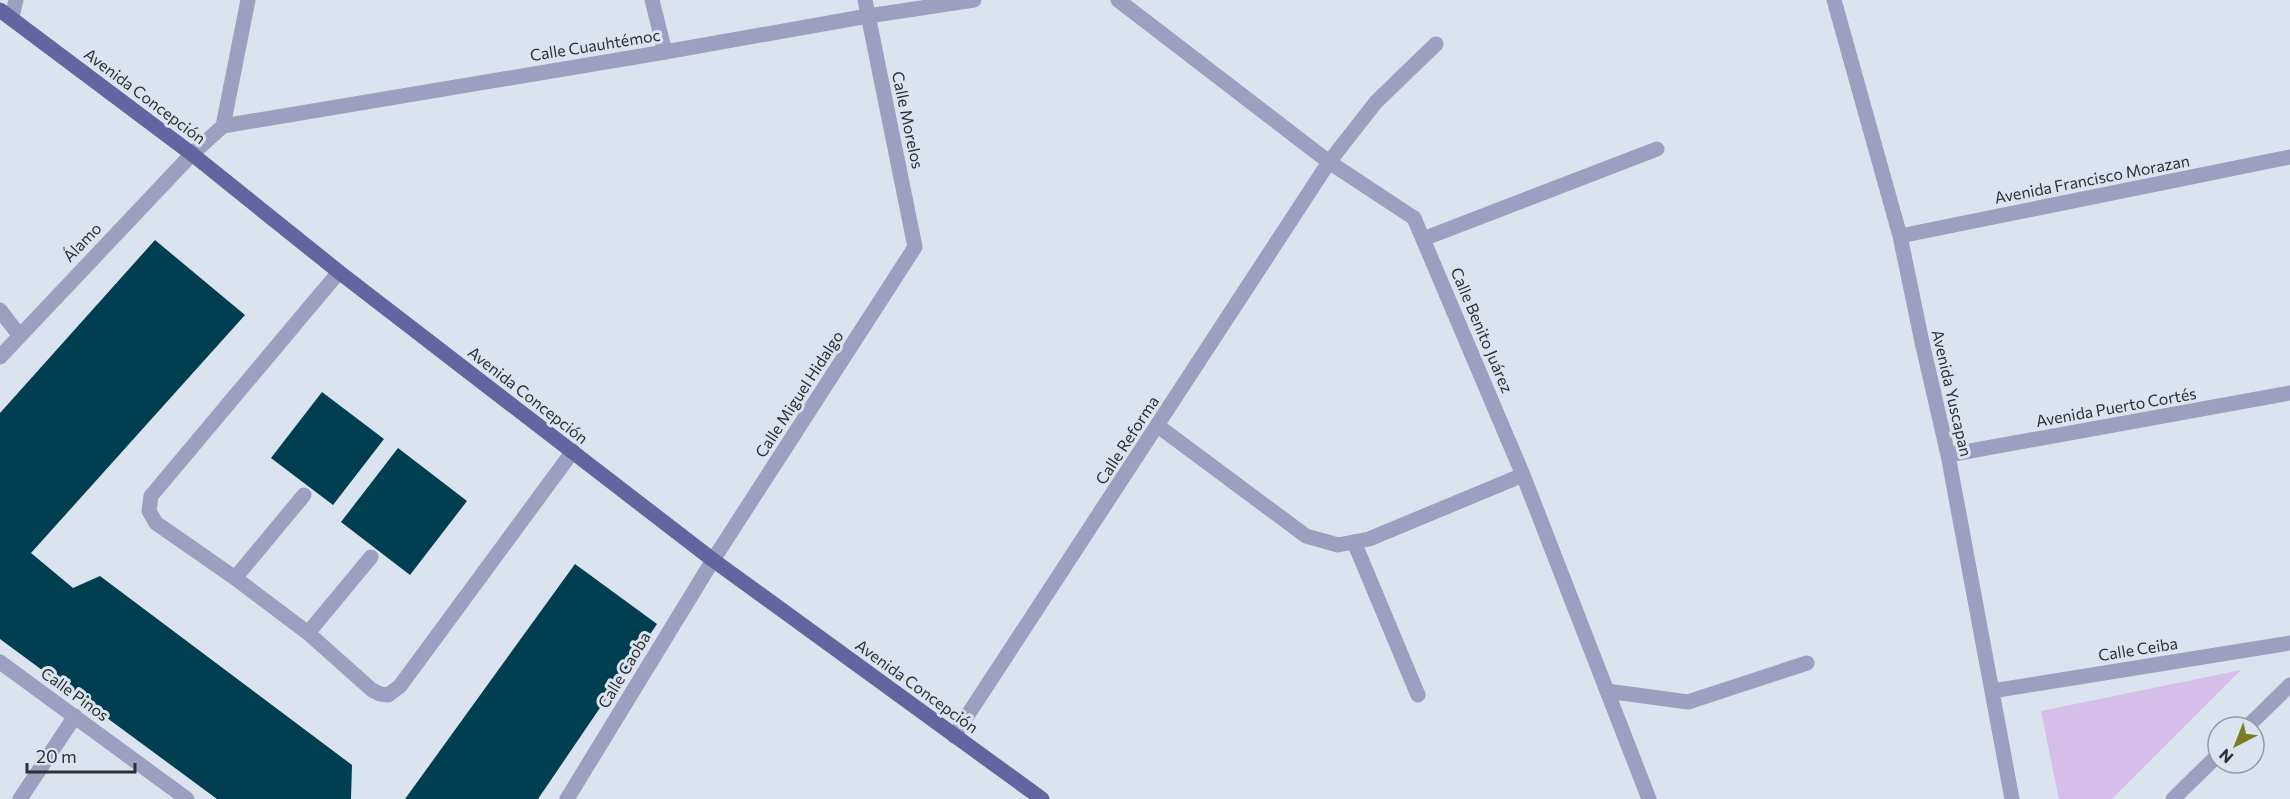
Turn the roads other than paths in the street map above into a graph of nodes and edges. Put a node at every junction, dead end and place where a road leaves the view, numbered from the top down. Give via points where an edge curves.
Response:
1 (16, 0) edge
2 (248, 0) edge
3 (652, 0) edge
4 (865, 0) edge
5 (974, 0) edge
6 (1118, 0) edge
7 (1834, 0) edge
8 (6, 14) edge
9 (868, 16) junction
10 (1436, 44) dead end
11 (665, 52) junction
12 (223, 126) junction
13 (1657, 149) dead end
14 (192, 154) junction
15 (2290, 157) edge
16 (1329, 162) junction
17 (1900, 236) junction
18 (1423, 239) junction
19 (915, 247) joint
20 (339, 272) junction
21 (0, 310) edge
22 (19, 335) junction
23 (0, 357) edge
24 (2290, 393) edge
25 (1158, 426) junction
26 (573, 451) junction
27 (1948, 455) junction
28 (1523, 475) junction
29 (304, 495) dead end
30 (1354, 542) junction
31 (371, 557) dead end
32 (712, 560) junction
33 (235, 578) junction
34 (308, 633) junction
35 (2290, 643) edge
36 (0, 662) edge
37 (1807, 663) dead end
38 (2290, 685) edge
39 (1607, 691) junction
40 (1992, 691) junction
41 (1418, 695) dead end
42 (2259, 715) edge
43 (75, 716) junction
44 (954, 736) junction
45 (2206, 767) edge
46 (20, 799) edge
47 (188, 799) edge
48 (567, 799) edge
49 (1042, 799) edge
50 (1649, 799) edge
51 (2012, 799) edge
52 (2173, 799) edge

1 - 8 street
2 - 12 street
3 - 11 street
4 - 9 street, Calle Morelos
5 - 9 street, Calle Cuauhtémoc
6 - 16 street, Calle Benito Juárez
7 - 17 street, Avenida Yuscapan
8 - 14 main road, Avenida Concepción
9 - 11 street, Calle Cuauhtémoc
9 - 19 street, Calle Morelos
10 - 16 street, Calle Reforma via 1376,102
11 - 12 street, Calle Cuauhtémoc
12 - 14 street, Álamo
13 - 18 street
14 - 20 main road, Avenida Concepción
14 - 22 street, Álamo
15 - 17 street, Avenida Francisco Morazan
16 - 18 street, Calle Benito Juárez via 1414,218
16 - 25 street, Calle Reforma
17 - 27 street, Avenida Yuscapan
18 - 28 street, Calle Benito Juárez
19 - 32 street, Calle Miguel Hidalgo
20 - 26 main road, Avenida Concepción
20 - 33 street via 151,496 149,511 156,523
21 - 22 street
22 - 23 street, Álamo
24 - 27 street, Avenida Puerto Cortés
25 - 30 street via 1306,536 1338,545
25 - 44 street, Calle Reforma
26 - 32 main road, Avenida Concepción
26 - 34 street via 394,692 388,695 372,690
27 - 40 street, Avenida Yuscapan
28 - 30 street
28 - 39 street, Calle Benito Juárez
29 - 33 street
30 - 41 street
31 - 34 street
32 - 44 main road, Avenida Concepción
32 - 48 street, Calle Caoba
33 - 34 street
35 - 40 street, Calle Ceiba
36 - 43 street, Calle Pinos
37 - 39 street via 1688,702
38 - 42 street
39 - 50 street, Calle Benito Juárez
40 - 51 street, Avenida Yuscapan
43 - 46 street
43 - 47 street, Calle Pinos
44 - 49 main road, Avenida Concepción
45 - 52 street

